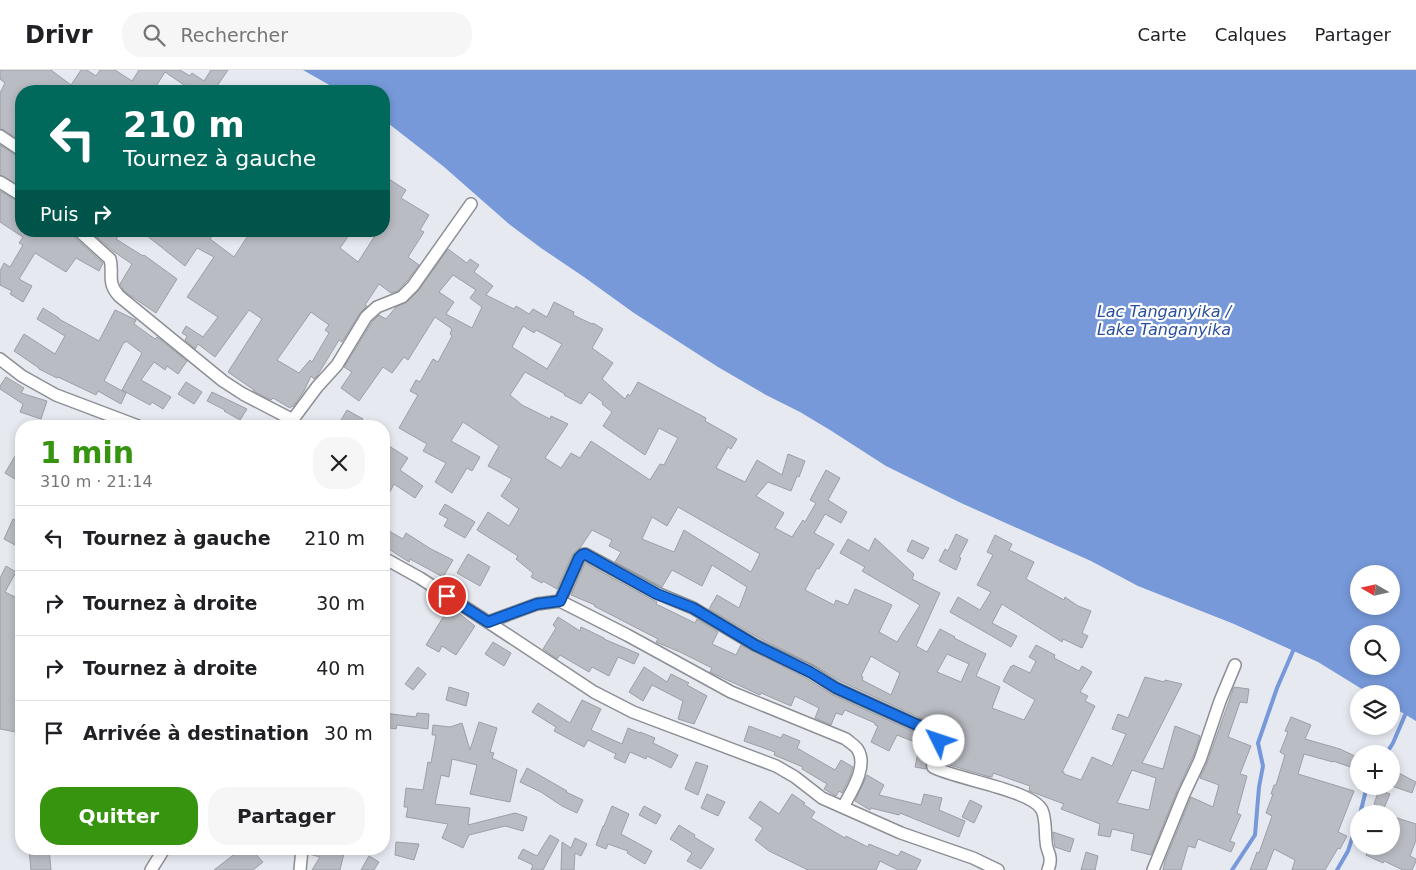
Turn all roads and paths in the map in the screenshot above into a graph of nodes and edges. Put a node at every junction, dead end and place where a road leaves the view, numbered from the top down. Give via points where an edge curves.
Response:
1 (0, 136) edge
2 (15, 146) edge
3 (0, 182) edge
4 (15, 192) edge
5 (471, 204) dead end
6 (86, 237) edge
7 (0, 359) edge
8 (122, 420) edge
9 (285, 420) edge
10 (292, 420) edge
11 (390, 561) edge
12 (560, 601) junction
13 (488, 622) junction
14 (1235, 665) dead end
15 (843, 807) junction
16 (160, 855) edge
17 (301, 855) edge
18 (151, 870) edge
19 (300, 870) edge
20 (998, 870) edge
21 (1048, 870) edge
22 (1153, 870) edge

1 - 2 street
3 - 4 street
5 - 10 street via 413,286 402,297 377,307 366,317 337,365
6 - 9 street via 110,259 111,279 119,296 223,381
7 - 8 street via 56,395
11 - 13 street
12 - 13 street via 537,604
12 - 15 street via 731,692 846,739 858,750 862,766
12 - 21 street via 579,558 585,554 657,594 693,608 836,688 933,730 939,735 939,741 933,767 1033,800 1041,809 1051,863
13 - 15 street via 594,692 633,712 776,766 822,798
14 - 22 street via 1200,760
15 - 20 street
16 - 18 street
17 - 19 street

